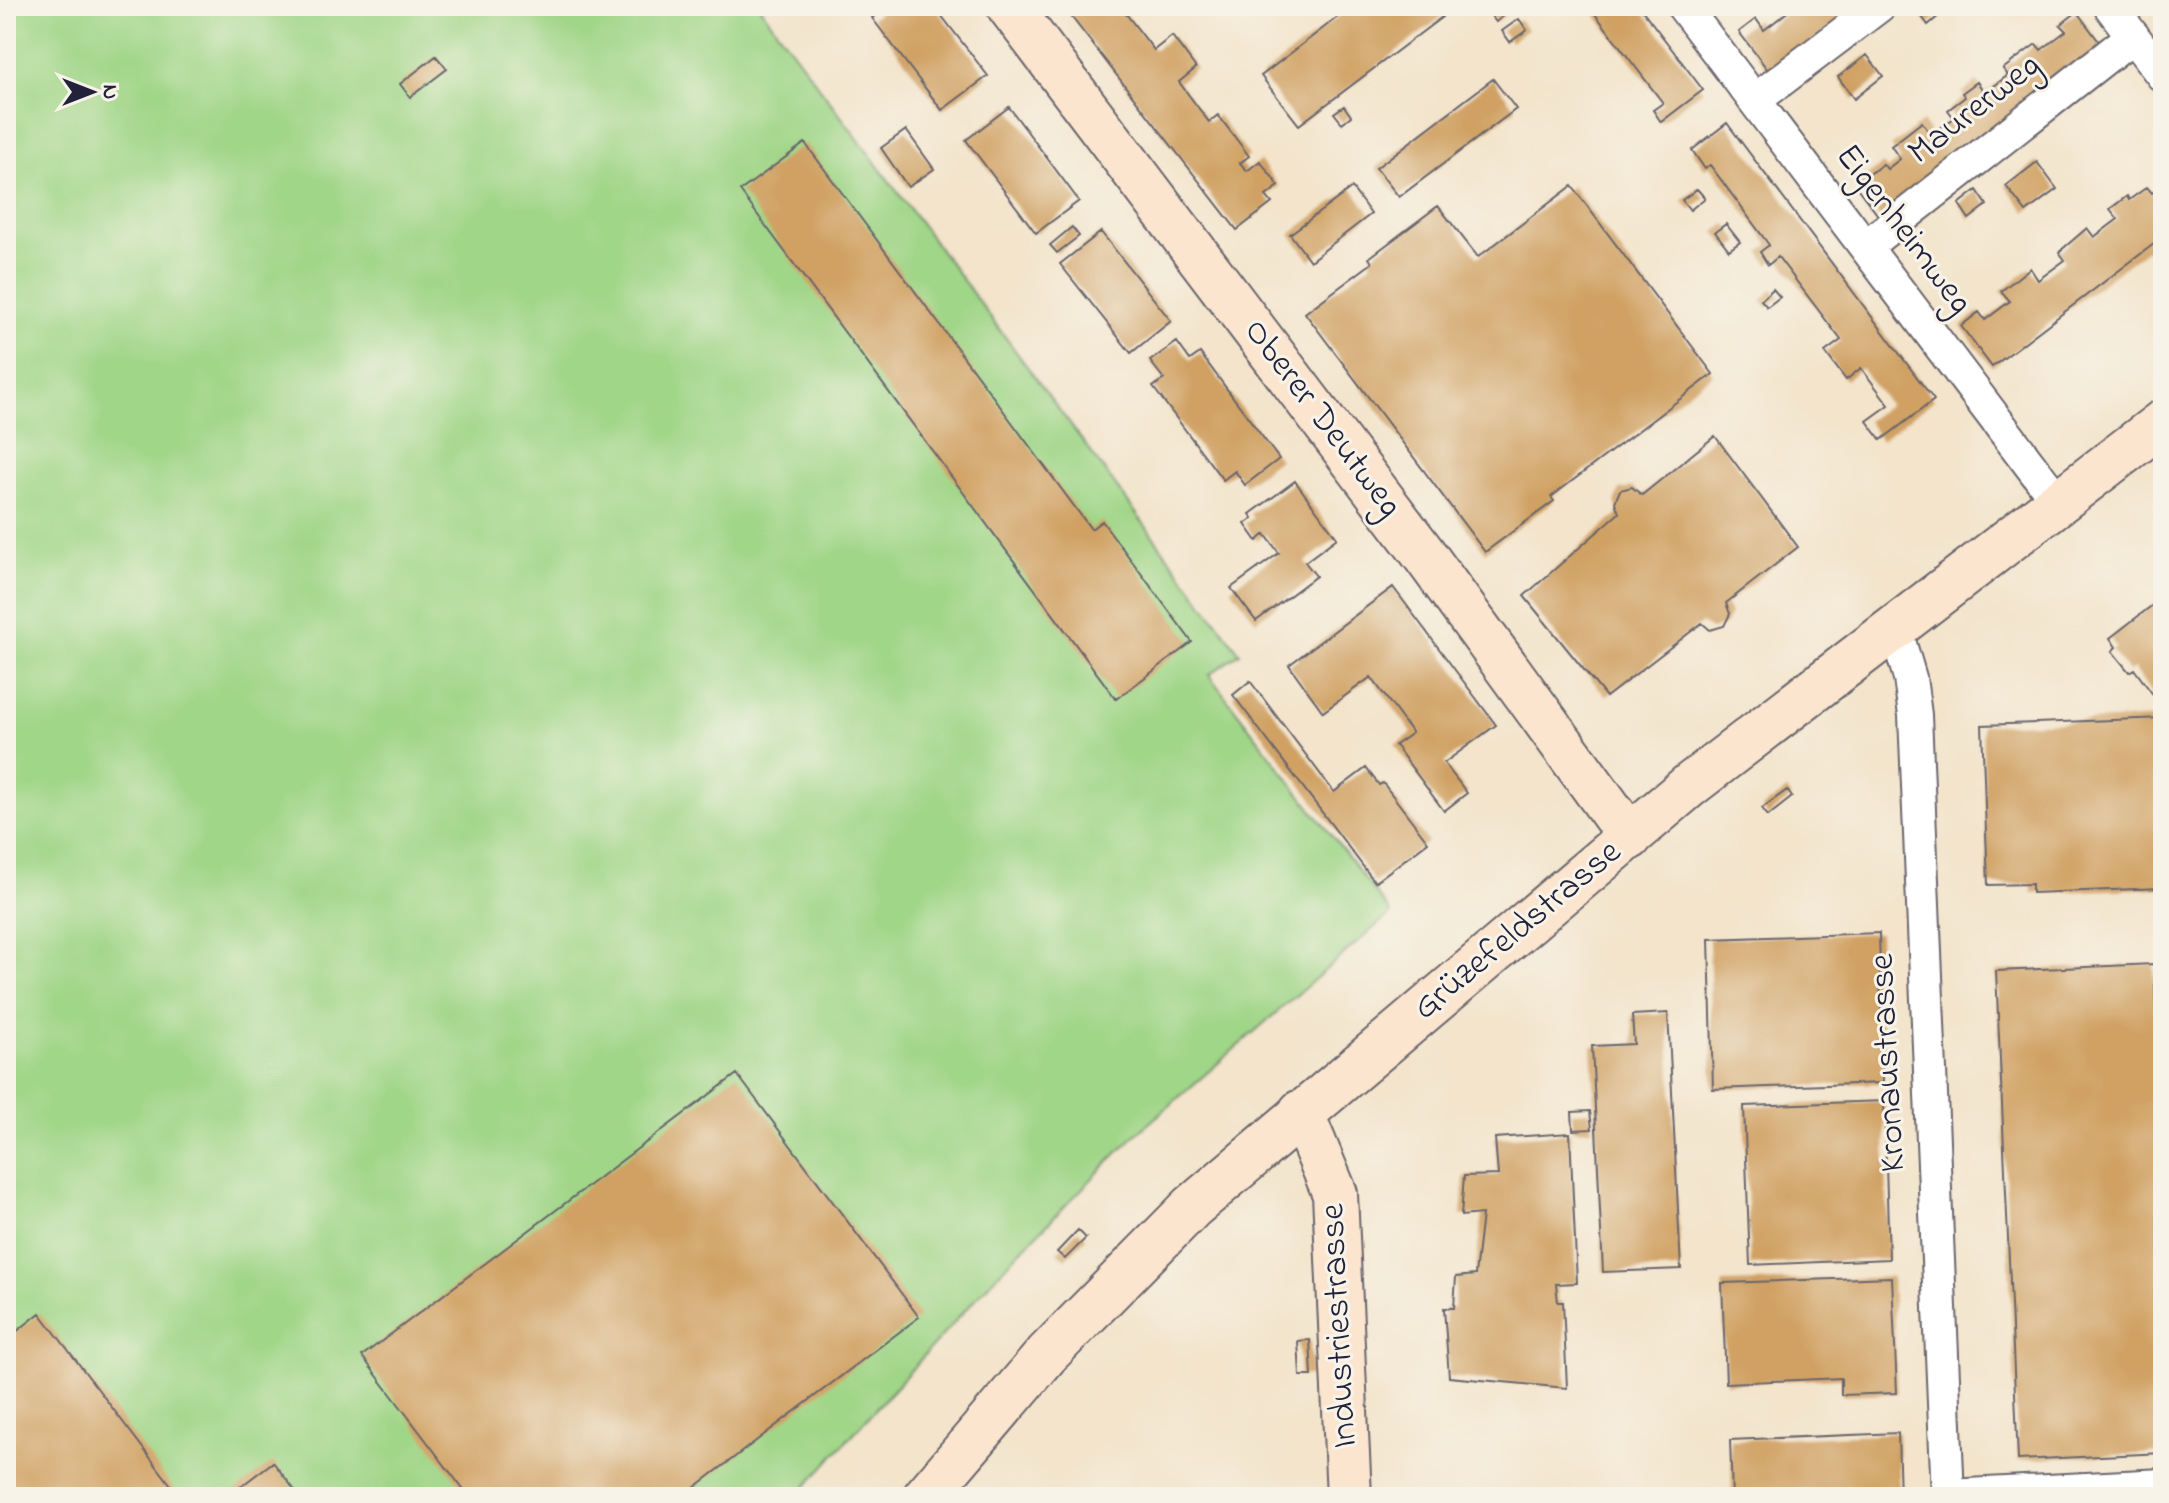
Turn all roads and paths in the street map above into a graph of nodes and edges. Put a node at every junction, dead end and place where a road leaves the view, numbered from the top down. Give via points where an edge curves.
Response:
1 (1009, 6) edge
2 (1683, 6) edge
3 (1879, 6) edge
4 (2110, 6) edge
5 (2133, 36) junction
6 (2163, 76) edge
7 (1755, 100) junction
8 (1866, 246) junction
9 (2163, 422) edge
10 (2059, 503) junction
11 (1895, 627) junction
12 (1630, 837) junction
13 (1301, 1112) junction
14 (2163, 1485) edge
15 (1948, 1496) edge
16 (925, 1497) edge
17 (1349, 1497) edge

1 - 12 main road, Oberer Deutweg
2 - 7 street, Eigenheimweg
3 - 7 street
4 - 5 street
5 - 6 street
5 - 8 street, Maurerweg
7 - 8 street, Eigenheimweg
8 - 10 street, Eigenheimweg
9 - 10 main road, Grüzefeldstrasse
10 - 11 main road, Grüzefeldstrasse
11 - 12 main road, Grüzefeldstrasse
11 - 15 street, Kronaustrasse via 1915,715
12 - 13 main road, Grüzefeldstrasse
13 - 16 main road, Grüzefeldstrasse via 1181,1218 1047,1354
13 - 17 main road, Industriestrasse via 1335,1194
14 - 15 street

